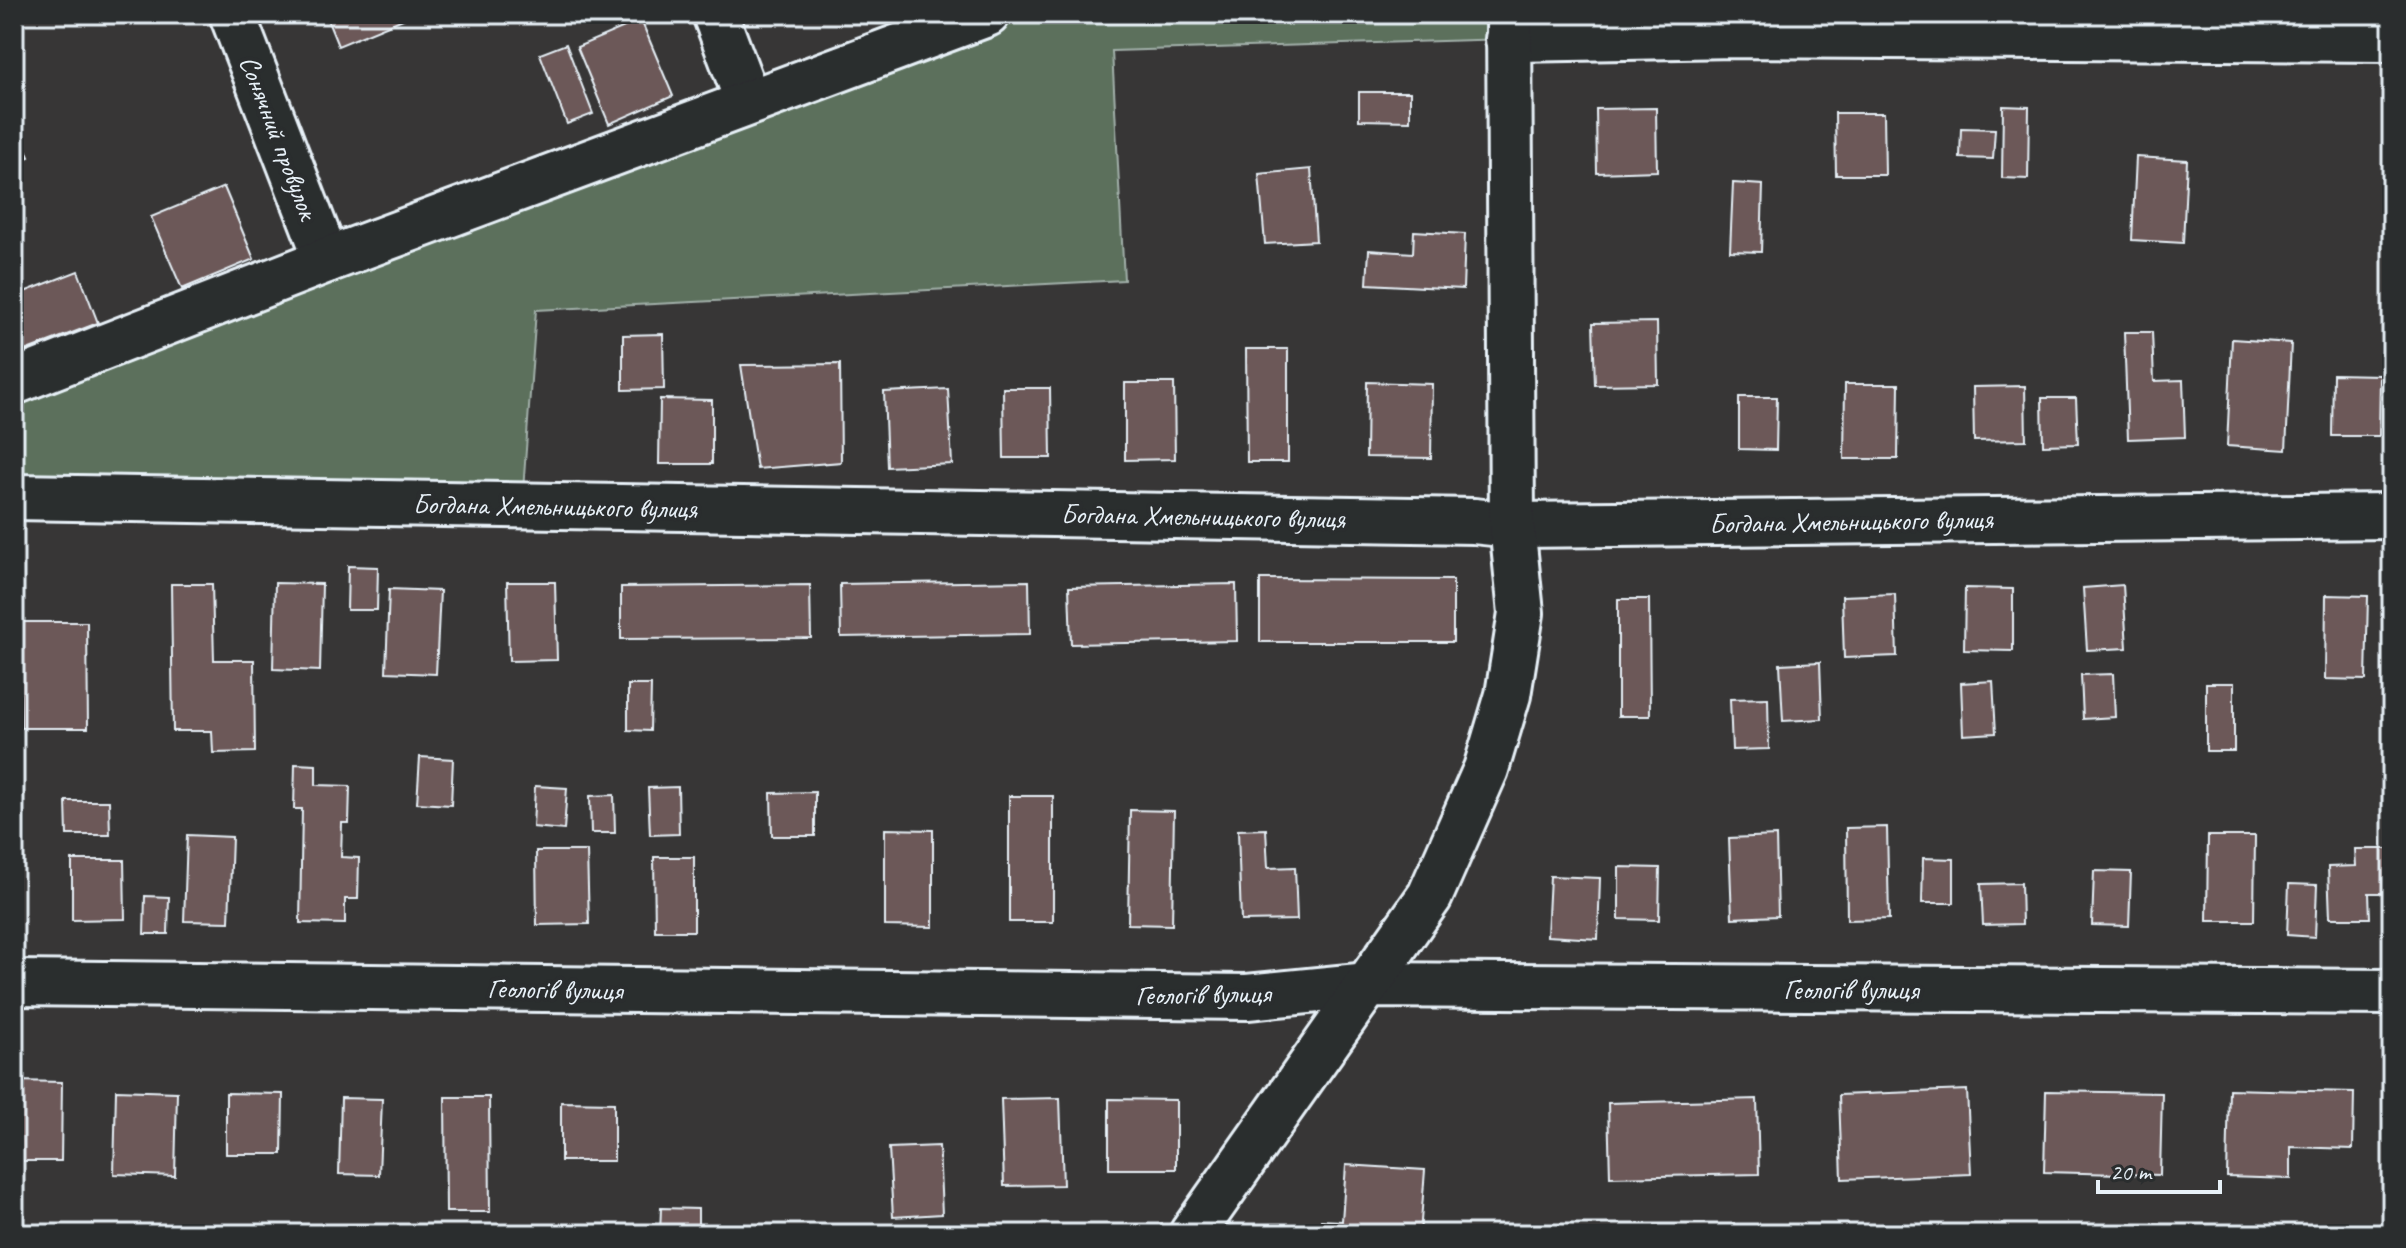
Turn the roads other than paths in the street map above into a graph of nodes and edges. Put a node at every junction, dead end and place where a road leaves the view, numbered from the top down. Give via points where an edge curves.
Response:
1 (232, 14) edge
2 (715, 14) edge
3 (987, 14) edge
4 (1508, 27) edge
5 (2321, 27) edge
6 (2392, 39) edge
7 (748, 102) junction
8 (327, 260) junction
9 (14, 382) edge
10 (14, 497) edge
11 (2392, 516) edge
12 (1512, 525) junction
13 (14, 983) edge
14 (1369, 985) junction
15 (2392, 992) edge
16 (1192, 1234) edge

1 - 8 street, Сонячний провулок
2 - 7 street
3 - 7 street
4 - 5 street via 1735,35
4 - 12 street
5 - 6 street
7 - 8 street
8 - 9 street
10 - 12 street, Богдана Хмельницького вулиця
11 - 12 street, Богдана Хмельницького вулиця
12 - 14 street via 1521,613 1508,695 1486,769 1430,896
13 - 14 street, Геологів вулиця via 1247,997
14 - 15 street, Геологів вулиця
14 - 16 street

